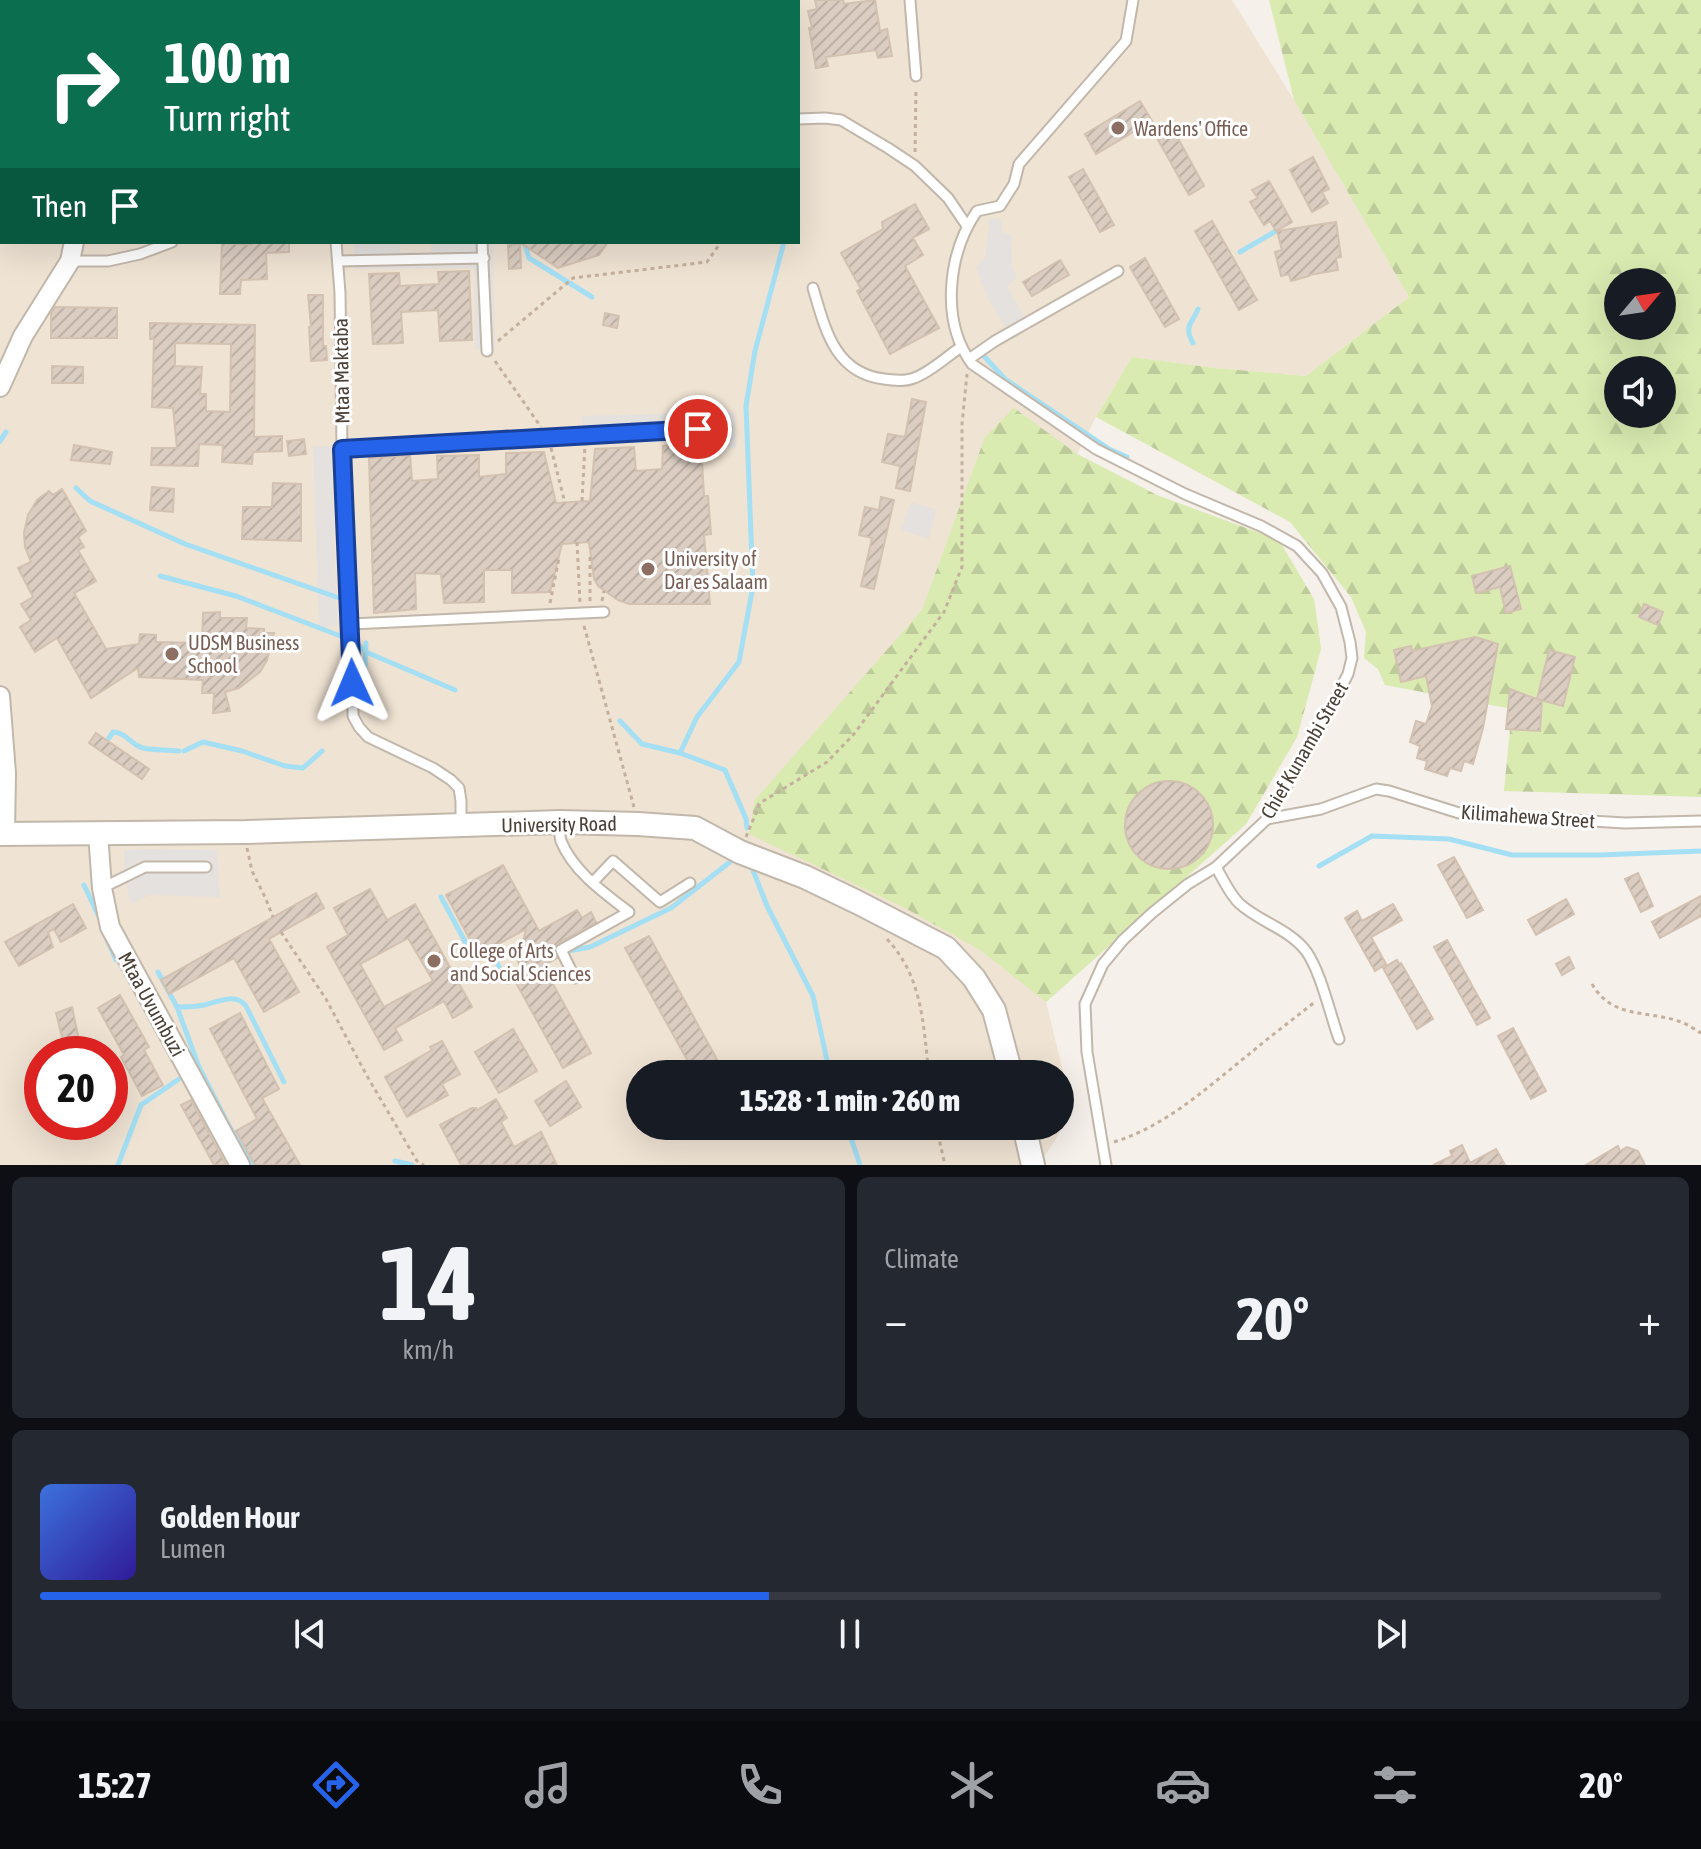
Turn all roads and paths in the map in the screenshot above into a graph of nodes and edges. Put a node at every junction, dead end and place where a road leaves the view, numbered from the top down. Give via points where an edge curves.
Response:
1 (910, 0) edge
2 (1133, 0) edge
3 (916, 76) joint
4 (800, 119) edge
5 (915, 166) junction
6 (967, 226) junction
7 (74, 244) edge
8 (167, 244) edge
9 (336, 244) edge
10 (482, 244) edge
11 (720, 244) edge
12 (484, 258) junction
13 (70, 261) junction
14 (338, 261) junction
15 (1118, 271) dead end
16 (813, 288) dead end
17 (961, 347) junction
18 (487, 351) junction
19 (969, 359) junction
20 (0, 387) edge
21 (726, 427) dead end
22 (586, 435) junction
23 (548, 437) junction
24 (342, 449) junction
25 (582, 501) dead end
26 (565, 503) dead end
27 (577, 542) dead end
28 (590, 556) dead end
29 (559, 558) dead end
30 (604, 612) dead end
31 (585, 613) junction
32 (547, 615) junction
33 (351, 624) junction
34 (0, 696) edge
35 (1267, 819) junction
36 (1701, 821) edge
37 (560, 822) junction
38 (638, 824) junction
39 (461, 826) junction
40 (245, 832) junction
41 (98, 833) junction
42 (2, 834) edge
43 (740, 852) junction
44 (206, 867) dead end
45 (1216, 867) junction
46 (593, 882) junction
47 (690, 883) dead end
48 (102, 888) junction
49 (273, 917) dead end
50 (281, 932) dead end
51 (884, 936) dead end
52 (575, 978) dead end
53 (1592, 984) dead end
54 (1324, 995) junction
55 (1701, 1033) edge
56 (1339, 1039) dead end
57 (927, 1060) edge
58 (1007, 1060) edge
59 (939, 1140) edge
60 (1027, 1140) edge
61 (1103, 1146) junction
62 (240, 1165) edge
63 (424, 1165) edge
64 (945, 1165) edge
65 (1033, 1165) edge
66 (1106, 1165) edge

1 - 3 lane
2 - 6 lane via 1126,41 1019,164 1000,206 977,211
3 - 5 path
4 - 5 lane via 841,120
5 - 6 lane
6 - 17 lane, Chief Kunambi Street via 951,286
7 - 13 street
8 - 13 lane via 108,261
9 - 14 lane, Mtaa Maktaba
10 - 12 lane
11 - 18 path via 707,262 573,278
12 - 14 lane
12 - 18 lane
13 - 20 street via 23,336
14 - 24 lane, Mtaa Maktaba
15 - 19 lane
16 - 17 lane via 831,343 853,369 866,375 909,380
17 - 19 lane, Chief Kunambi Street
18 - 23 path
19 - 35 lane, Chief Kunambi Street via 1096,449 1261,526 1297,546 1322,573 1341,607 1352,658 1318,733
19 - 43 path via 962,424 962,567 944,612 873,710 827,762 760,803
21 - 22 lane
22 - 23 lane
22 - 25 path
23 - 24 lane
23 - 26 path
24 - 33 lane, Mtaa Maktaba
27 - 31 path
28 - 31 path
29 - 32 path
30 - 31 lane
31 - 32 lane
31 - 38 path
32 - 33 lane
33 - 39 lane, Mtaa Maktaba via 353,716 368,737 433,768 459,788
34 - 42 street via 6,773
35 - 36 lane, Kilimahewa Street via 1321,809 1376,789 1459,813 1625,823
35 - 45 lane, Chief Kunambi Street
37 - 38 street, University Road
37 - 39 street, University Road
37 - 46 lane via 560,839
38 - 43 street, University Road via 695,828
39 - 40 street, University Road
40 - 41 street, University Road
40 - 49 path via 252,871
41 - 42 street, University Road
41 - 48 street, Mtaa Uvumbuzi
43 - 58 street, University Road via 805,877 946,948 994,1010
44 - 48 lane via 145,867
45 - 54 lane via 1237,902 1291,936 1306,952
45 - 61 lane, Chief Kunambi Street via 1123,940 1103,964 1085,1004 1087,1052
46 - 47 lane via 613,861 660,902
46 - 52 lane via 629,912 561,950
48 - 62 street, Mtaa Uvumbuzi via 110,927
50 - 63 path
51 - 57 path via 912,978
53 - 55 path via 1599,997 1616,1007 1675,1019
54 - 56 lane
54 - 61 path via 1213,1085 1134,1136
59 - 64 path
60 - 65 street
61 - 66 lane, Chief Kunambi Street

